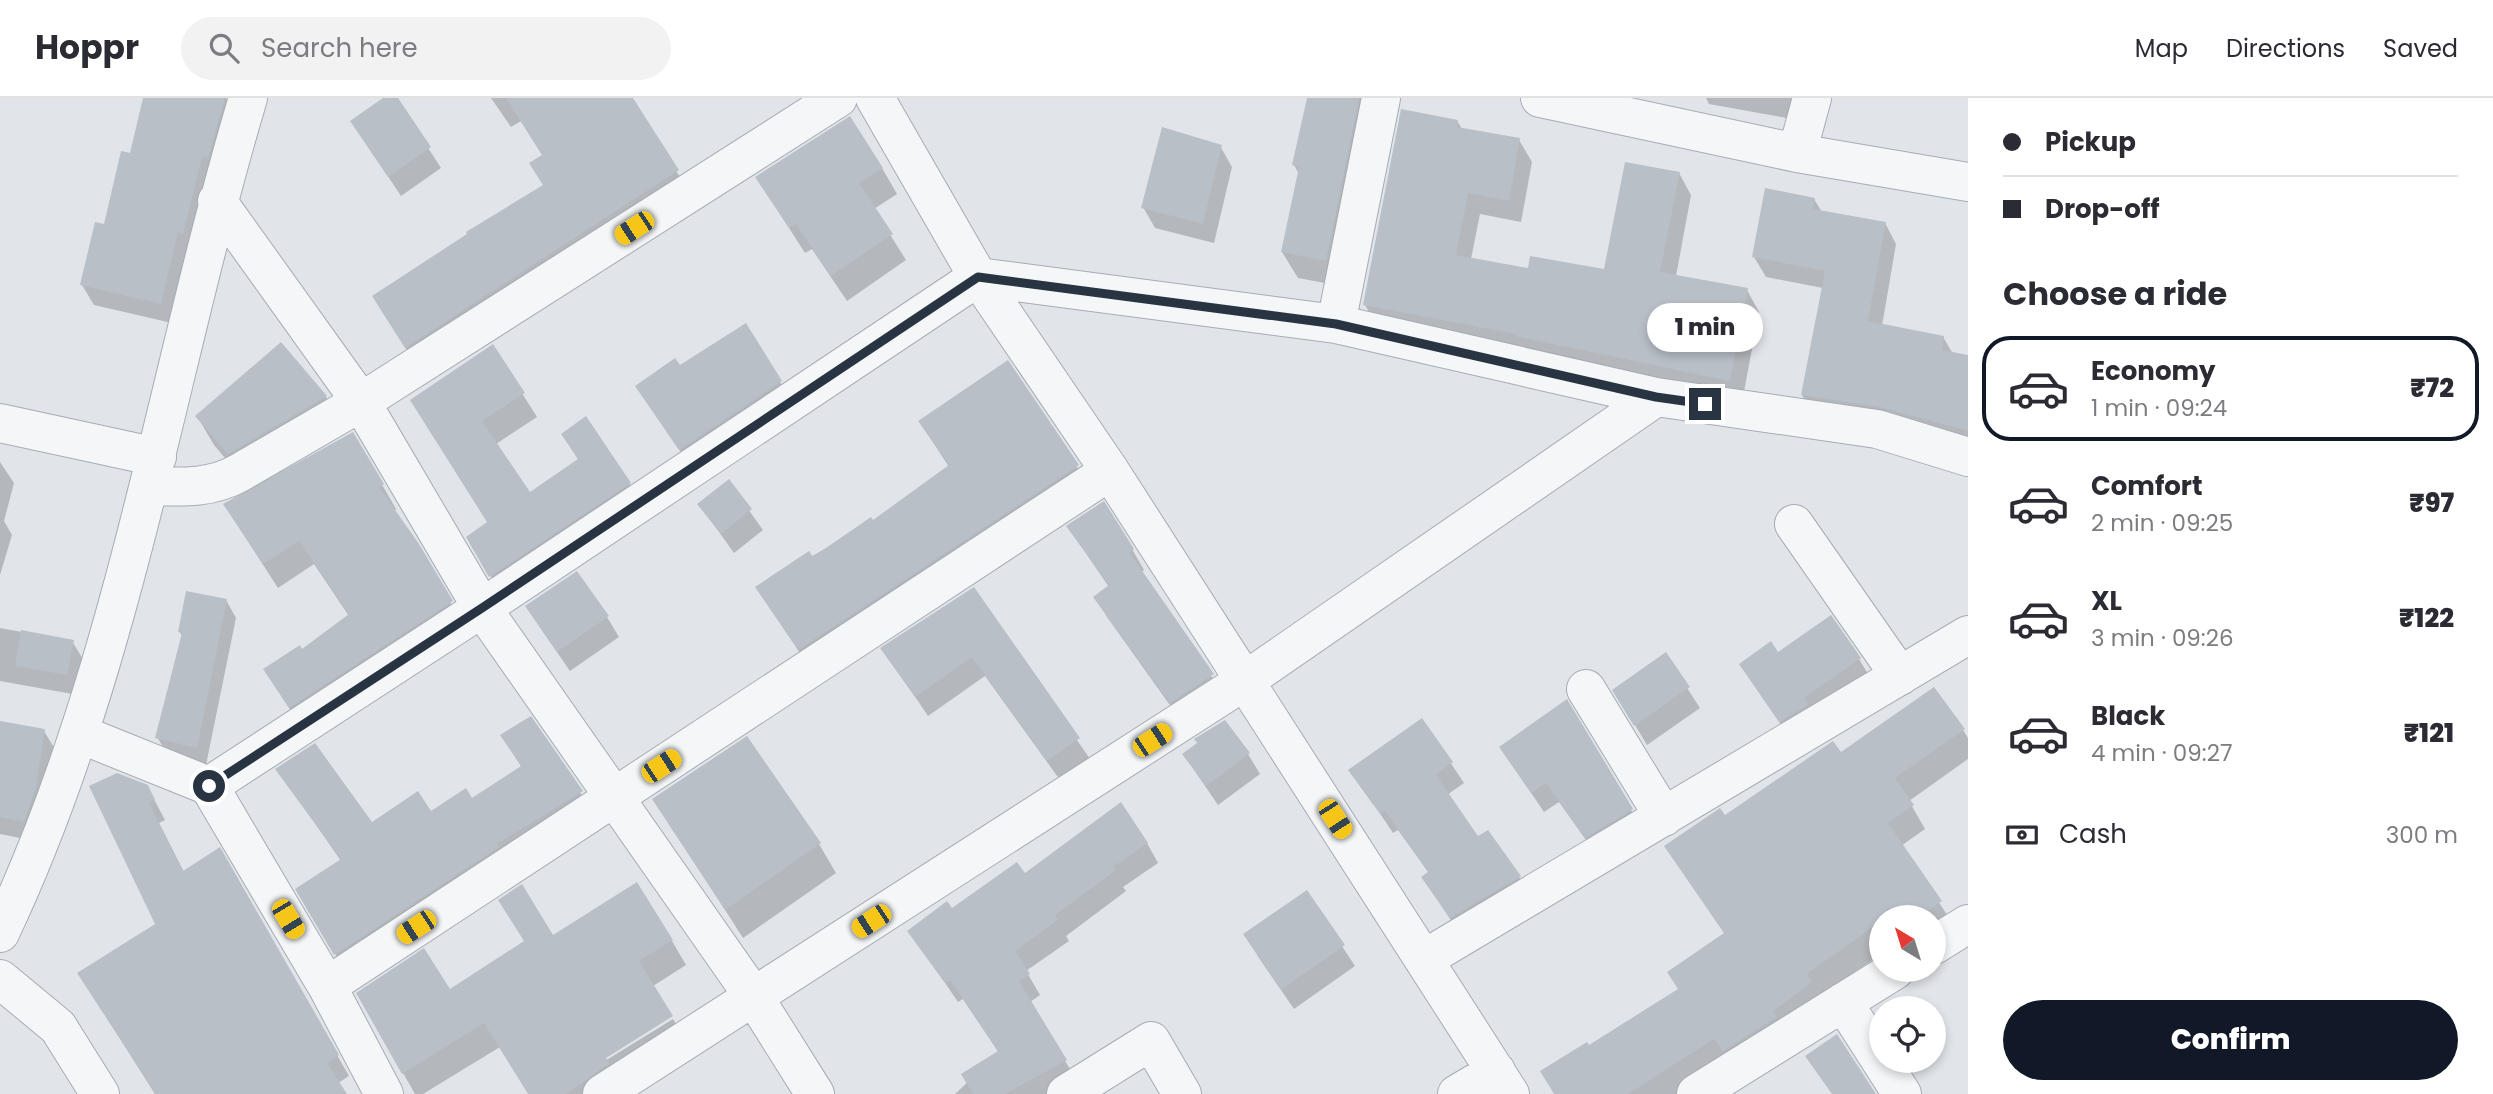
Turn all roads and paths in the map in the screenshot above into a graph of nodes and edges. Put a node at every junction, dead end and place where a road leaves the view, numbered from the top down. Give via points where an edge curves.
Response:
1 (248, 98) edge
2 (838, 98) edge
3 (875, 98) edge
4 (1381, 98) edge
5 (1540, 98) edge
6 (1812, 98) edge
7 (1797, 153) junction
8 (1968, 182) edge
9 (217, 201) junction
10 (978, 277) junction
11 (1336, 324) junction
12 (1656, 397) junction
13 (361, 402) junction
14 (0, 423) edge
15 (1968, 457) edge
16 (153, 471) junction
17 (1110, 471) junction
18 (1794, 524) dead end
19 (482, 608) junction
20 (1968, 635) edge
21 (1900, 676) junction
22 (1246, 680) junction
23 (1586, 689) dead end
24 (80, 734) junction
25 (209, 786) junction
26 (616, 796) junction
27 (1664, 817) junction
28 (1968, 924) edge
29 (0, 933) edge
30 (1946, 938) edge
31 (1424, 959) junction
32 (0, 979) edge
33 (1876, 982) edge
34 (327, 986) junction
35 (754, 997) junction
36 (1843, 1002) junction
37 (1503, 1082) edge
38 (100, 1094) edge
39 (384, 1094) edge
40 (602, 1094) edge
41 (815, 1094) edge
42 (1066, 1094) edge
43 (1182, 1094) edge
44 (1457, 1094) edge
45 (1696, 1094) edge
46 (1902, 1094) edge

1 - 9 street
2 - 13 street
3 - 10 street
4 - 11 street
5 - 7 street
6 - 7 street
7 - 8 street
9 - 13 street
9 - 16 street
10 - 11 street
10 - 17 street
10 - 19 street
11 - 12 street
12 - 15 street via 1877,429
12 - 22 street
13 - 16 street via 223,482 200,487
13 - 19 street
14 - 16 street
16 - 24 street
17 - 22 street
17 - 26 street
18 - 21 street
19 - 25 street
19 - 26 street
20 - 21 street
21 - 27 street
22 - 31 street
22 - 35 street
23 - 27 street
24 - 25 street
24 - 29 street
25 - 34 street
26 - 34 street
26 - 35 street
27 - 31 street
28 - 30 street
31 - 37 street
32 - 38 street via 58,1027
33 - 36 street
34 - 39 street
35 - 40 street
35 - 41 street
36 - 45 street
36 - 46 street
37 - 44 street
42 - 43 street via 1150,1041

